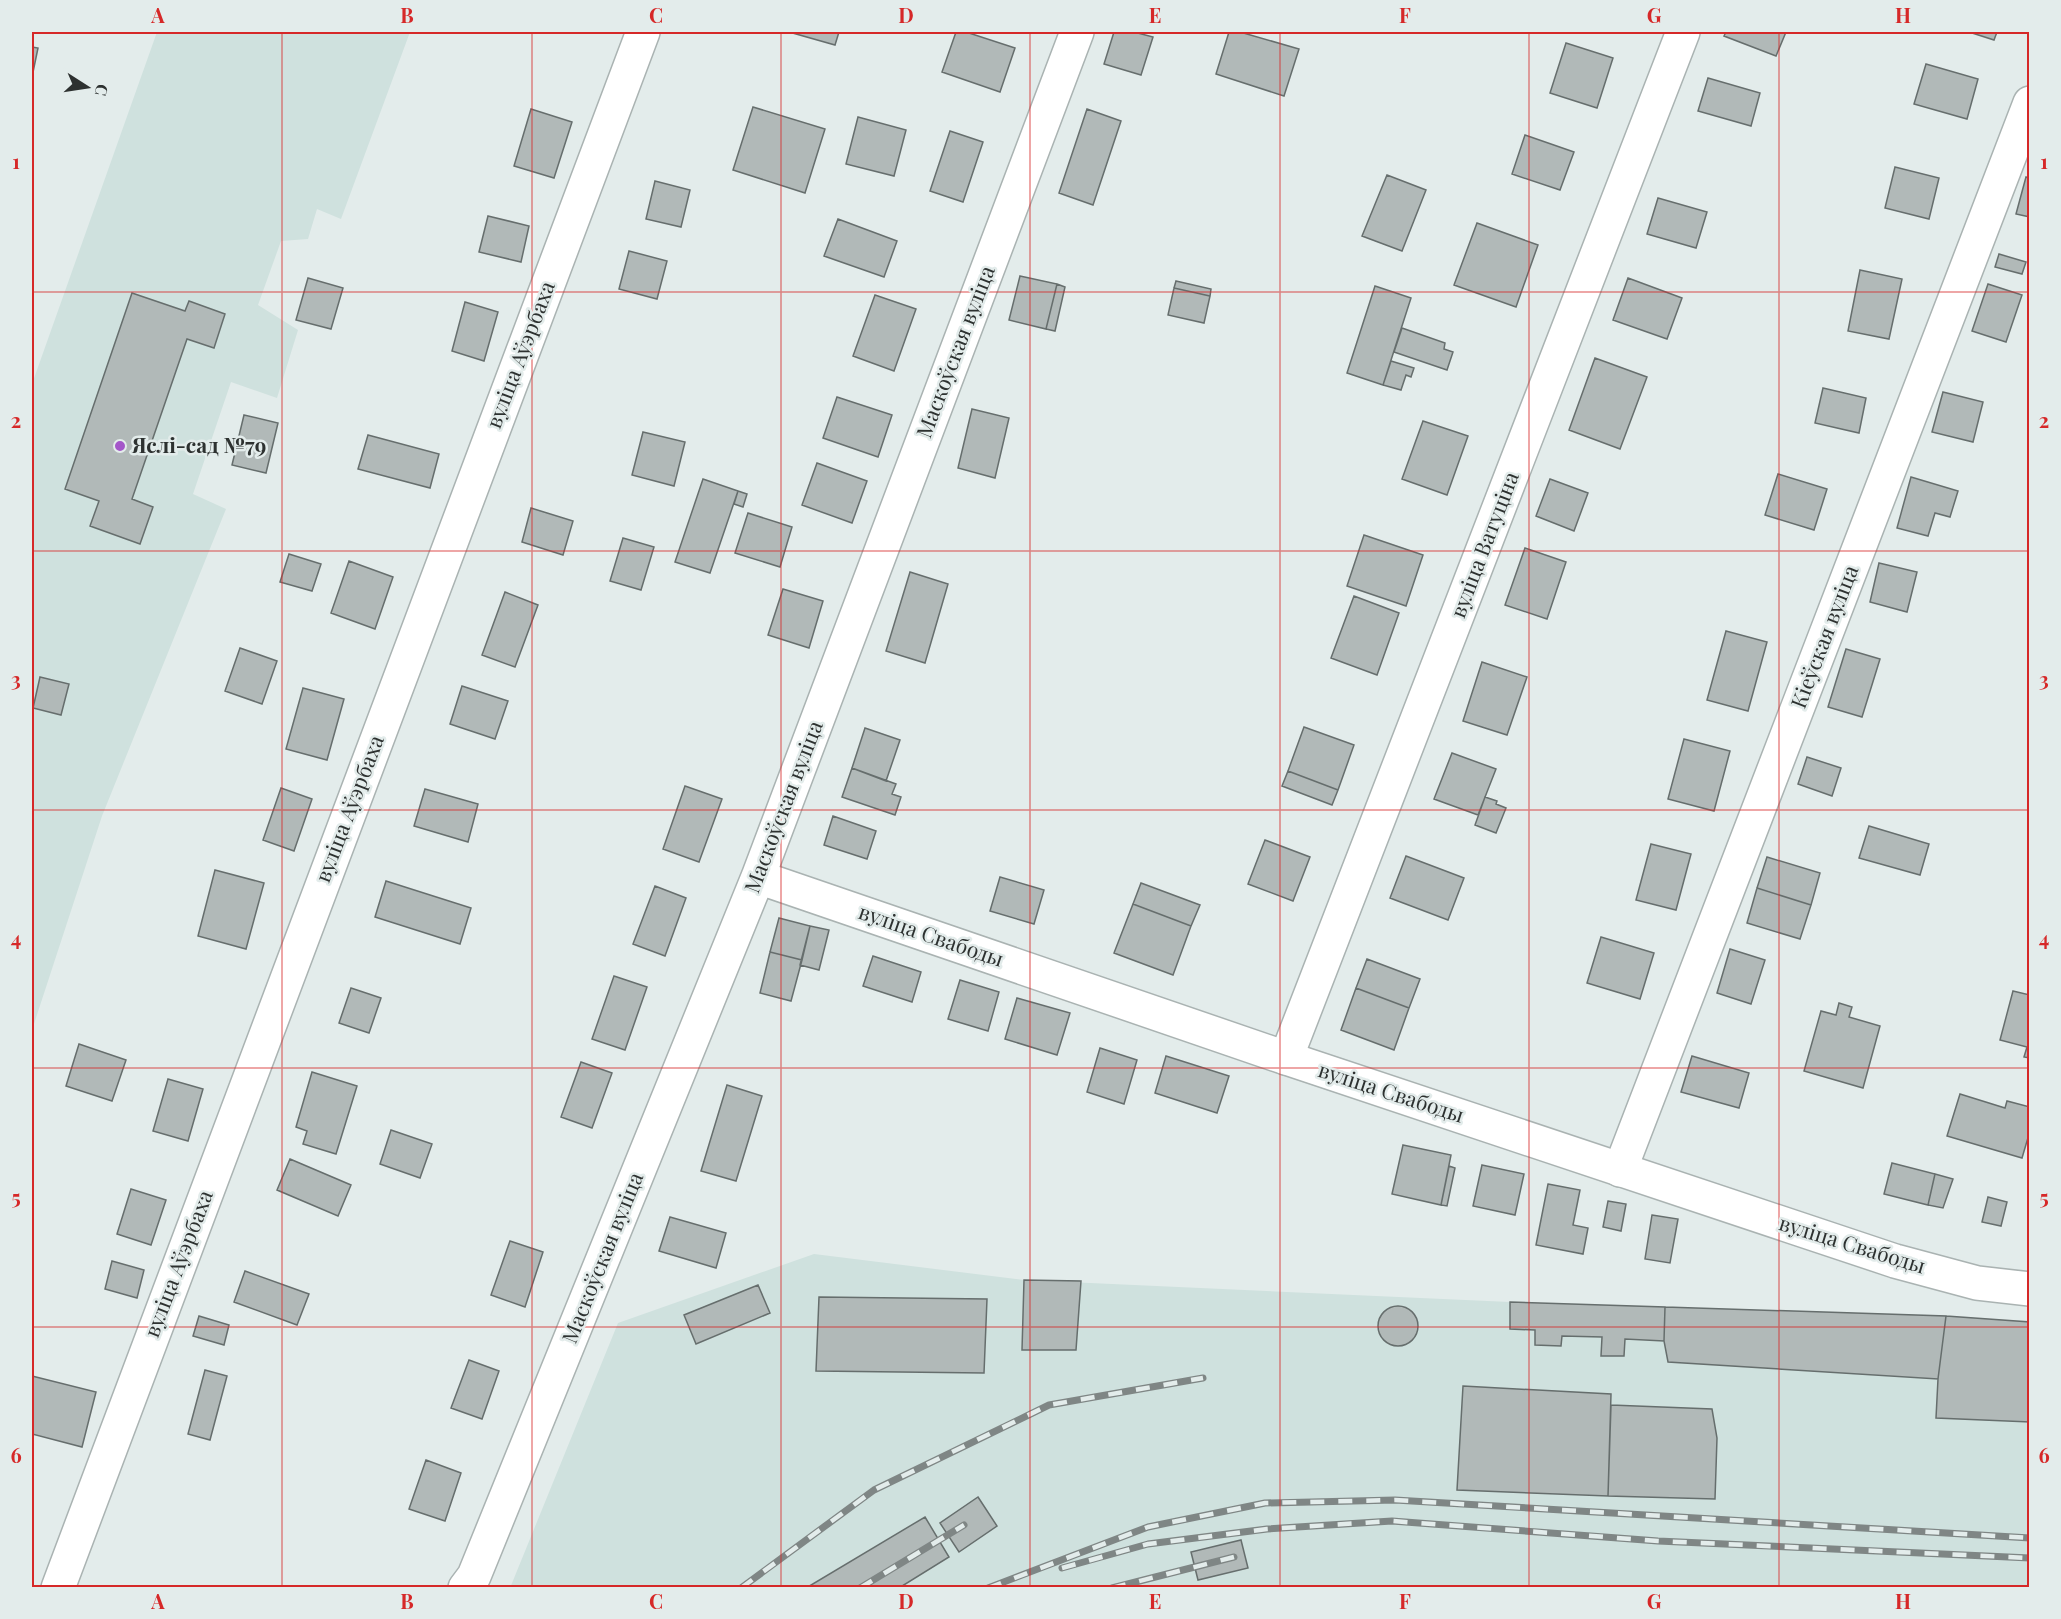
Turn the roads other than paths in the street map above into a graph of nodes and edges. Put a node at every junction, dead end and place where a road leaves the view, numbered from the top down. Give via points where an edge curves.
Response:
1 (643, 32) edge
2 (1077, 32) edge
3 (1683, 32) edge
4 (2030, 104) edge
5 (758, 877) junction
6 (1286, 1058) junction
7 (1620, 1170) junction
8 (2030, 1289) edge
9 (470, 1582) edge
10 (58, 1587) edge

1 - 10 street, вуліца Аўэрбаха
2 - 5 street, Маскоўская вуліца
3 - 6 street, вуліца Ватуціна
4 - 7 street, Кіеўская вуліца
5 - 6 street, вуліца Свабоды
5 - 9 street, Маскоўская вуліца
6 - 7 street, вуліца Свабоды
7 - 8 street, вуліца Свабоды via 1895,1261 1977,1283

